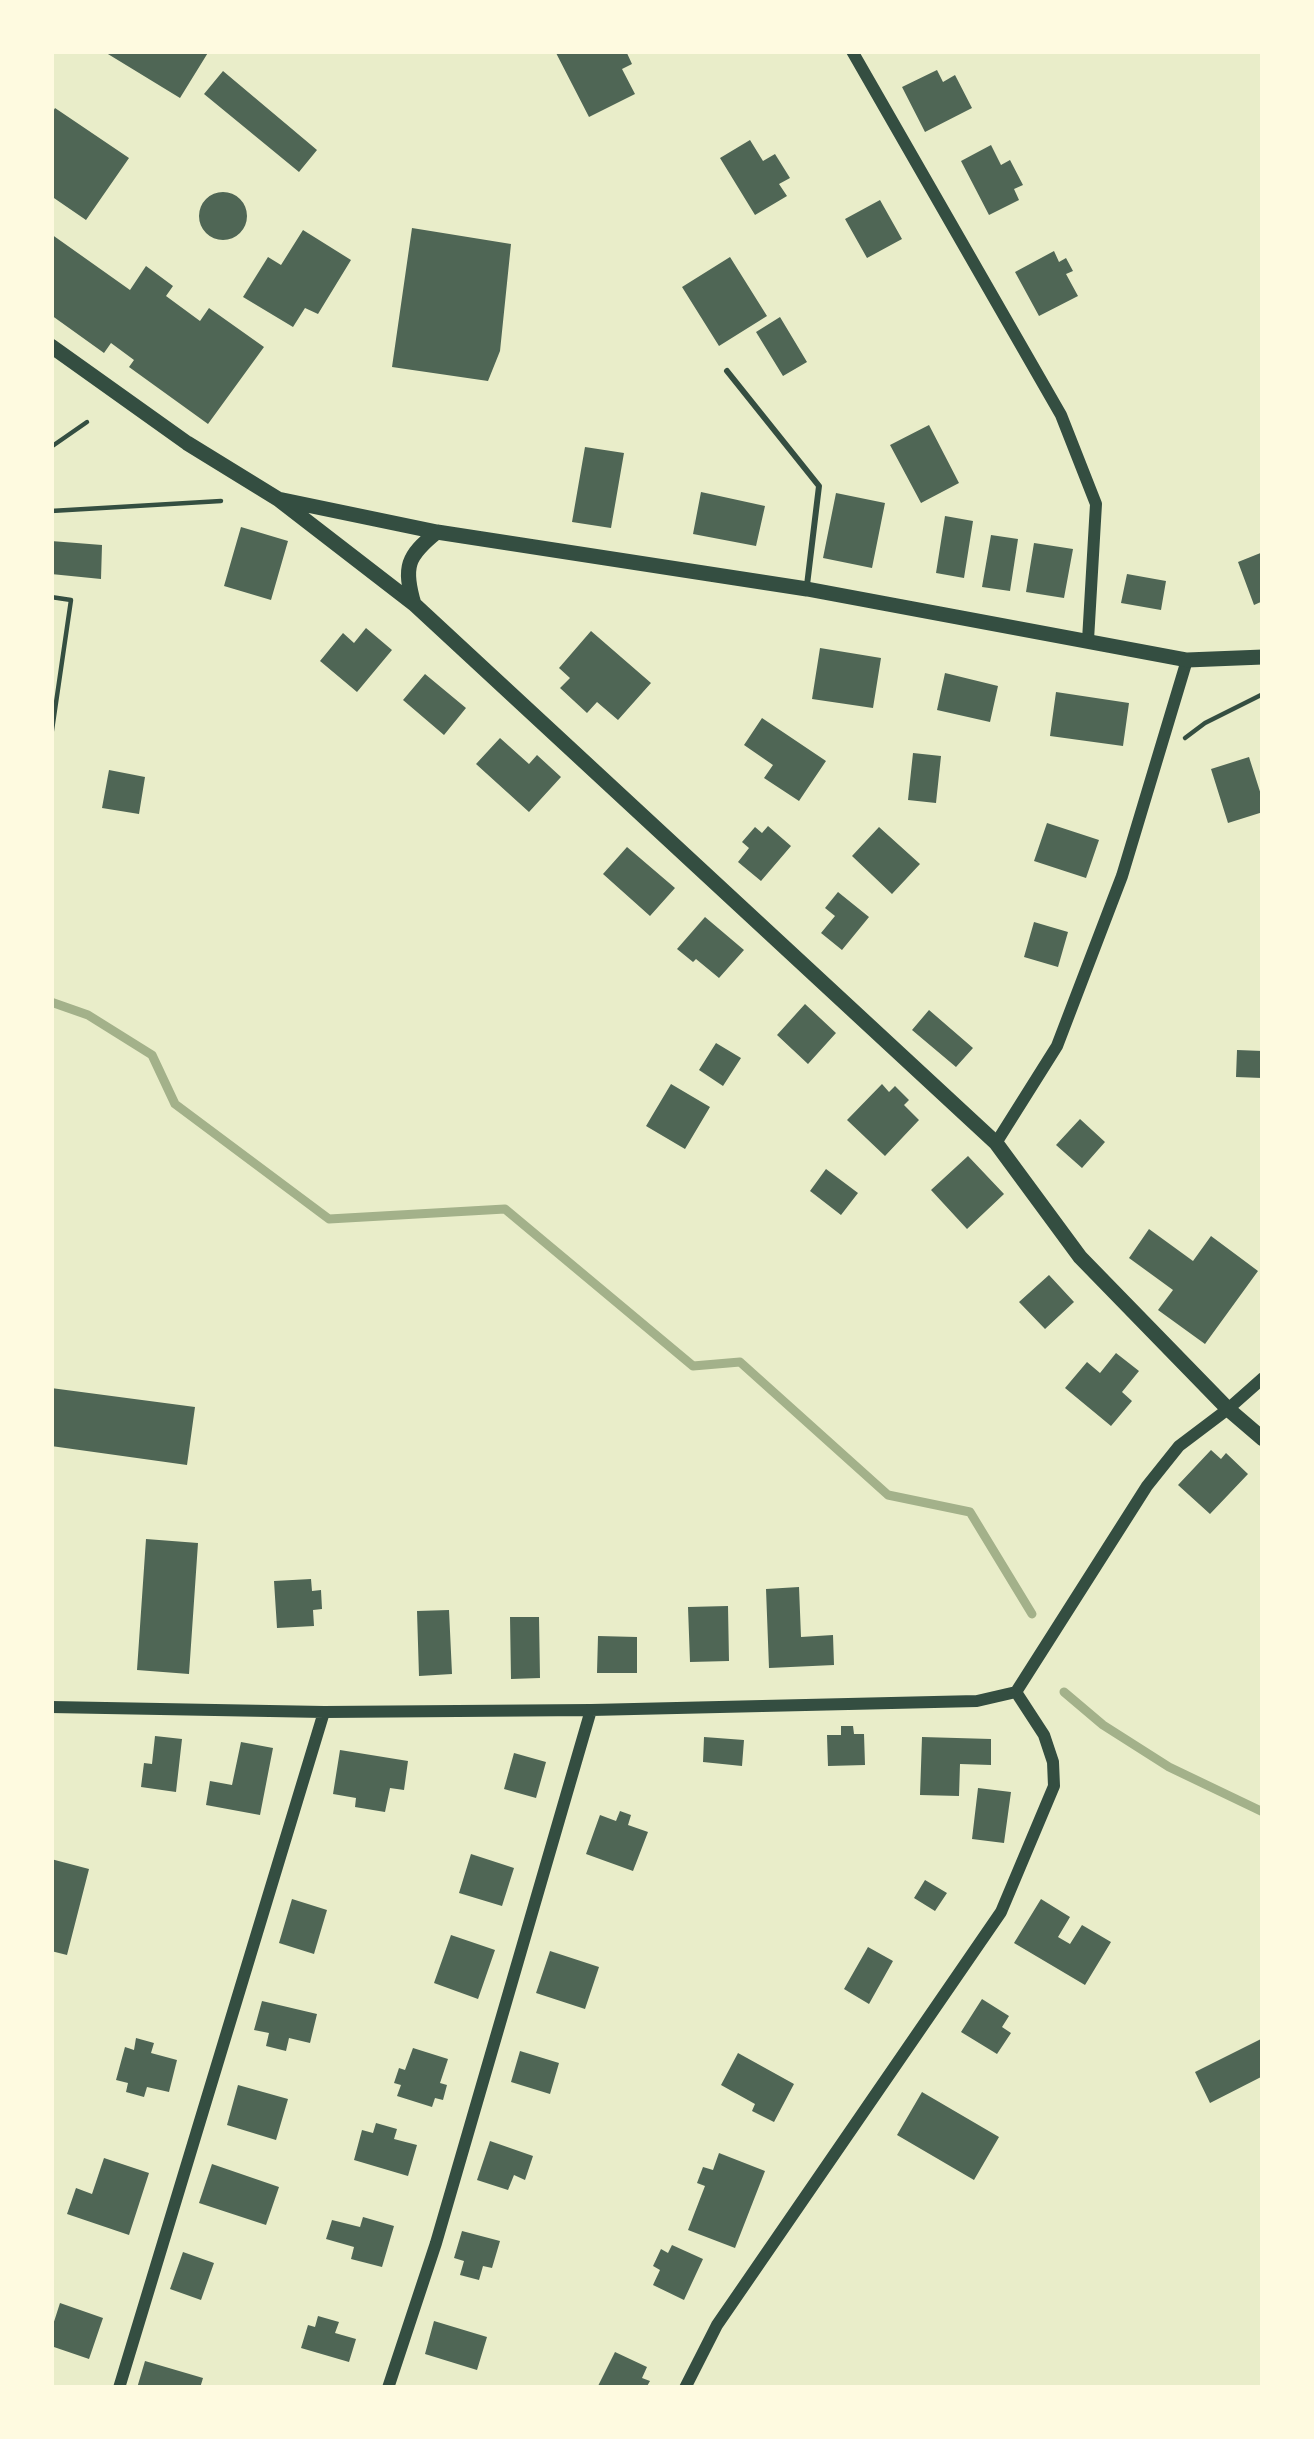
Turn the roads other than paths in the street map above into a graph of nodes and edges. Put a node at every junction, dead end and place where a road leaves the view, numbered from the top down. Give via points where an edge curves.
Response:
1 (851, 51) edge
2 (51, 346) edge
3 (727, 371) dead end
4 (278, 499) junction
5 (437, 532) junction
6 (807, 589) junction
7 (413, 604) junction
8 (1088, 640) junction
9 (1263, 657) edge
10 (1187, 660) junction
11 (996, 1143) junction
12 (1263, 1378) edge
13 (1228, 1409) junction
14 (1263, 1439) edge
15 (1016, 1692) junction
16 (51, 1707) edge
17 (591, 1710) junction
18 (324, 1712) junction
19 (119, 2388) edge
20 (388, 2388) edge
21 (685, 2388) edge

1 - 8 street via 1070,437 1096,504
2 - 4 street
3 - 6 lane via 819,486
4 - 5 street
4 - 7 street
5 - 6 street
5 - 7 street via 409,560
6 - 8 street
7 - 11 street
8 - 10 street
9 - 10 street
10 - 11 street via 1122,876 1058,1046
11 - 13 street via 1080,1257
12 - 13 street
13 - 14 street
13 - 15 street via 1179,1447 1147,1486
15 - 17 street via 977,1700
15 - 21 street via 1044,1735 1054,1786 1001,1912 717,2325
16 - 18 street
17 - 18 street
17 - 20 street
18 - 19 street

